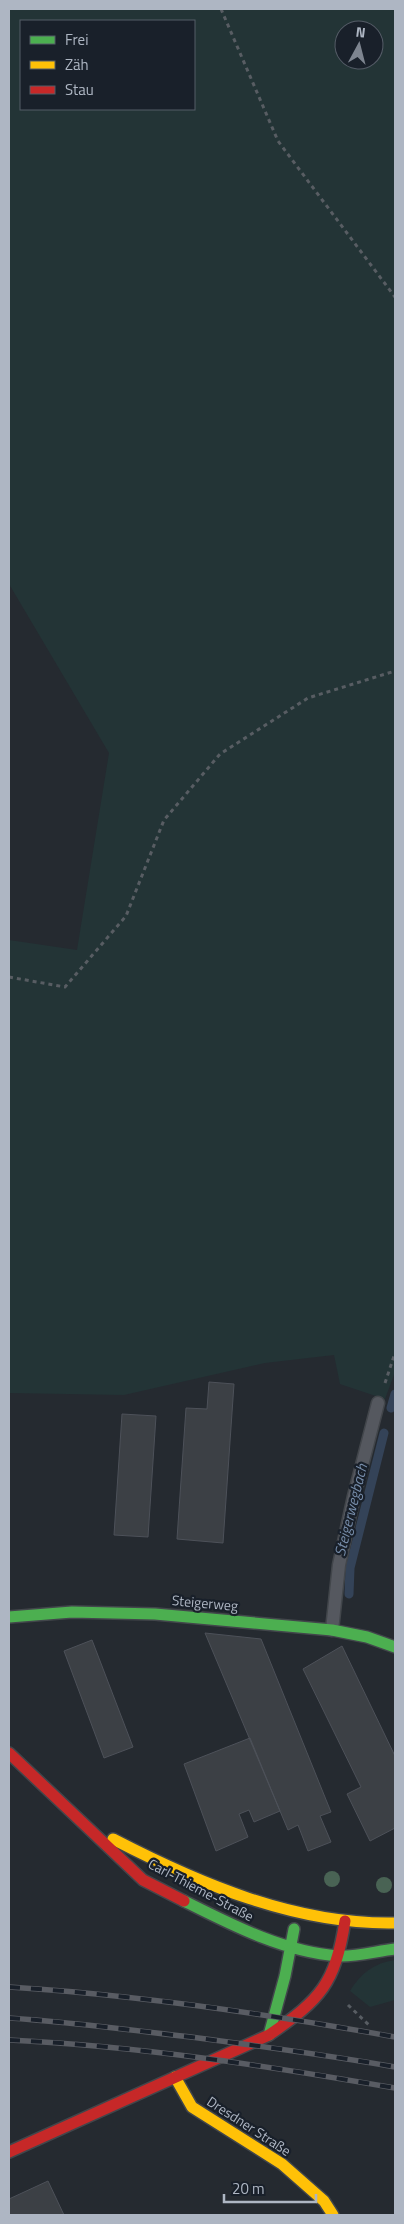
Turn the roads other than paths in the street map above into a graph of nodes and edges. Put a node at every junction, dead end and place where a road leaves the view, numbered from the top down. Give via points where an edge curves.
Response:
1 (378, 1403) road end
2 (9, 1617) edge
3 (332, 1630) junction
4 (395, 1647) edge
5 (9, 1753) edge
6 (85, 1825) junction
7 (297, 1912) junction
8 (345, 1921) junction
9 (395, 1923) edge
10 (290, 1947) junction
11 (395, 1949) edge
12 (339, 1956) junction
13 (269, 2035) junction
14 (175, 2077) junction
15 (9, 2152) edge
16 (333, 2215) edge

1 - 3 lane via 339,1565
2 - 3 street, Steigerweg via 72,1612 155,1614
3 - 4 street, Steigerweg
5 - 6 street, Carl-Thieme-Straße
6 - 7 street, Carl-Thieme-Straße via 159,1863
6 - 10 street, Carl-Thieme-Straße via 143,1880 242,1930
7 - 8 street
7 - 10 street
8 - 9 street
8 - 12 street
10 - 12 street
10 - 13 street
11 - 12 street
12 - 13 street via 321,1993
13 - 14 street
14 - 15 street
14 - 16 street, Dresdner Straße via 192,2107 282,2164 324,2201

